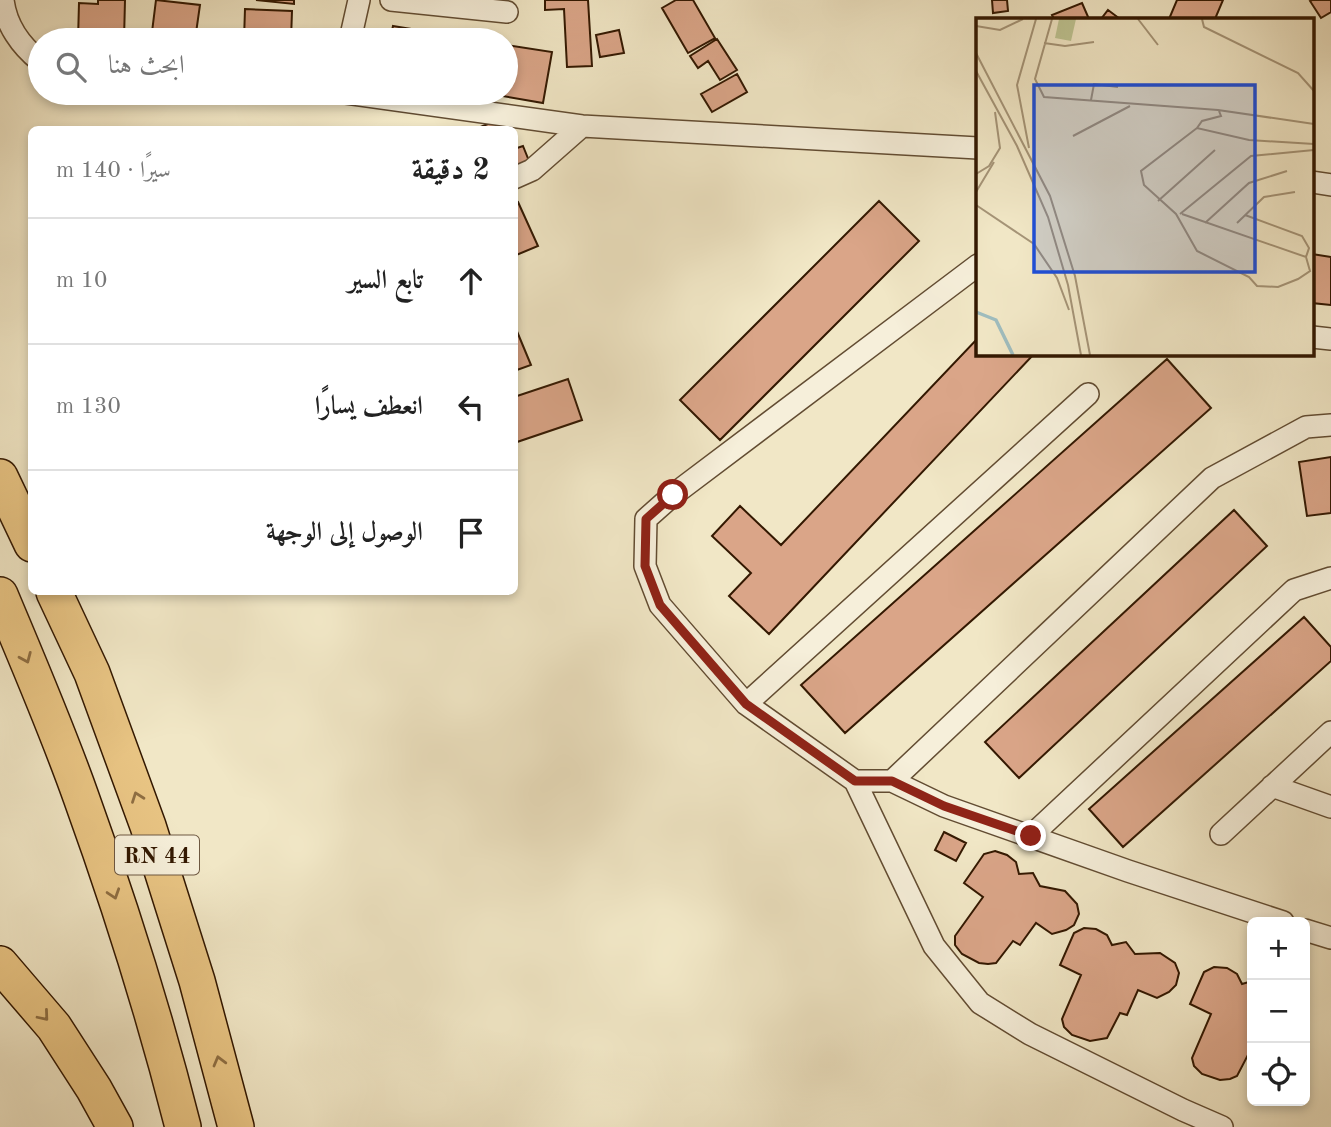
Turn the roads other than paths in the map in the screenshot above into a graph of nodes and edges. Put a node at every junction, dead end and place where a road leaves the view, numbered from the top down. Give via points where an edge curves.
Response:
1 (3, 0) edge
2 (359, 0) edge
3 (391, 0) edge
4 (507, 12) dead end
5 (353, 28) edge
6 (28, 50) edge
7 (432, 105) edge
8 (582, 126) junction
9 (976, 148) edge
10 (518, 176) edge
11 (976, 267) edge
12 (1088, 394) dead end
13 (1331, 425) edge
14 (0, 477) edge
15 (28, 536) edge
16 (1331, 578) edge
17 (0, 595) edge
18 (55, 595) edge
19 (746, 704) junction
20 (1331, 732) edge
21 (855, 781) junction
22 (892, 781) junction
23 (1272, 786) junction
24 (1331, 807) edge
25 (1221, 834) dead end
26 (1031, 836) junction
27 (1268, 917) edge
28 (1310, 932) edge
29 (1331, 938) edge
30 (0, 964) edge
31 (115, 1127) edge
32 (183, 1127) edge
33 (236, 1127) edge
34 (1222, 1127) edge

1 - 6 street via 11,27
2 - 5 street
3 - 4 street
7 - 8 street
8 - 9 street
8 - 10 street via 532,170
11 - 19 street via 646,519 645,566 660,605
12 - 19 street
13 - 22 street via 1306,427 1212,478
14 - 15 highway
16 - 26 street via 1294,590
17 -> 32 highway, RN 44 via 81,796
33 -> 18 highway, RN 44 via 197,981 148,826 92,673
19 - 21 street
20 - 23 street
21 - 22 street
21 - 34 street via 934,946 980,1003 1030,1034
22 - 26 street via 944,806
23 - 24 street
23 - 25 street
26 - 27 street
28 - 29 street
30 -> 31 highway via 54,1027

